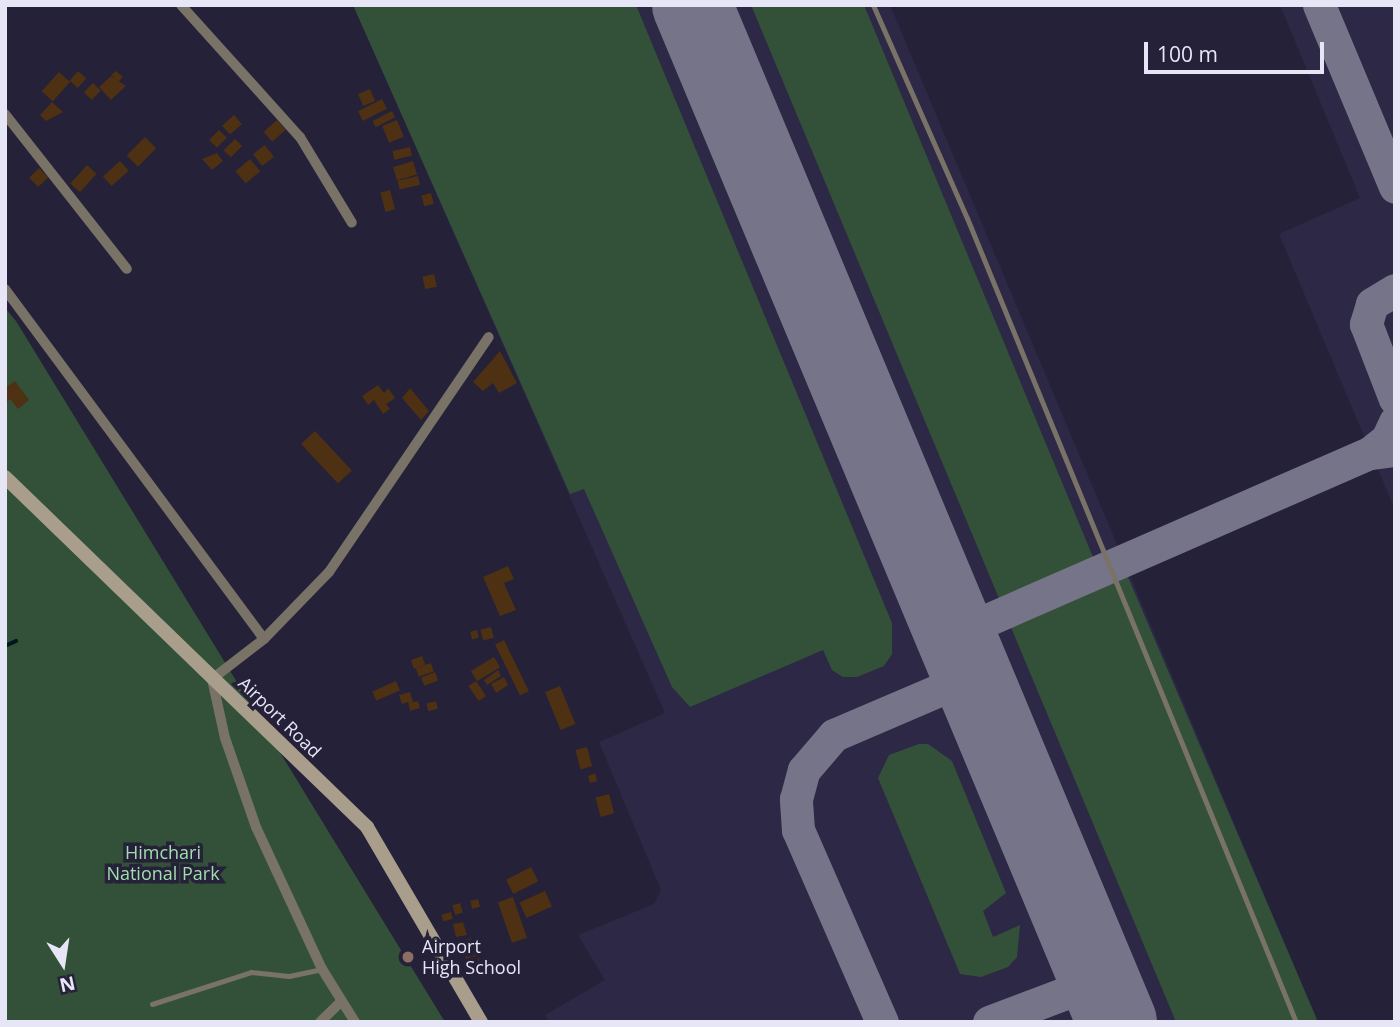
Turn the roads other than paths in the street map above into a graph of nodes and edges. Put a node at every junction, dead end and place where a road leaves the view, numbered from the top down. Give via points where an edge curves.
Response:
1 (181, 5) edge
2 (873, 5) edge
3 (5, 114) edge
4 (352, 223) dead end
5 (127, 269) dead end
6 (5, 289) edge
7 (489, 337) dead end
8 (5, 477) edge
9 (264, 639) junction
10 (212, 679) junction
11 (322, 969) junction
12 (342, 1000) junction
13 (152, 1004) dead end
14 (320, 1022) edge
15 (355, 1022) edge
16 (481, 1022) edge
17 (1296, 1022) edge

1 - 4 street via 300,137
2 - 17 lane via 967,218
3 - 5 street
6 - 9 street
7 - 9 street via 329,572
8 - 10 street, Airport Road
9 - 10 street
10 - 11 street via 225,738 256,827
10 - 16 street, Airport Road via 368,827
11 - 12 street
11 - 13 lane via 289,976 251,972
12 - 14 street
12 - 15 street

